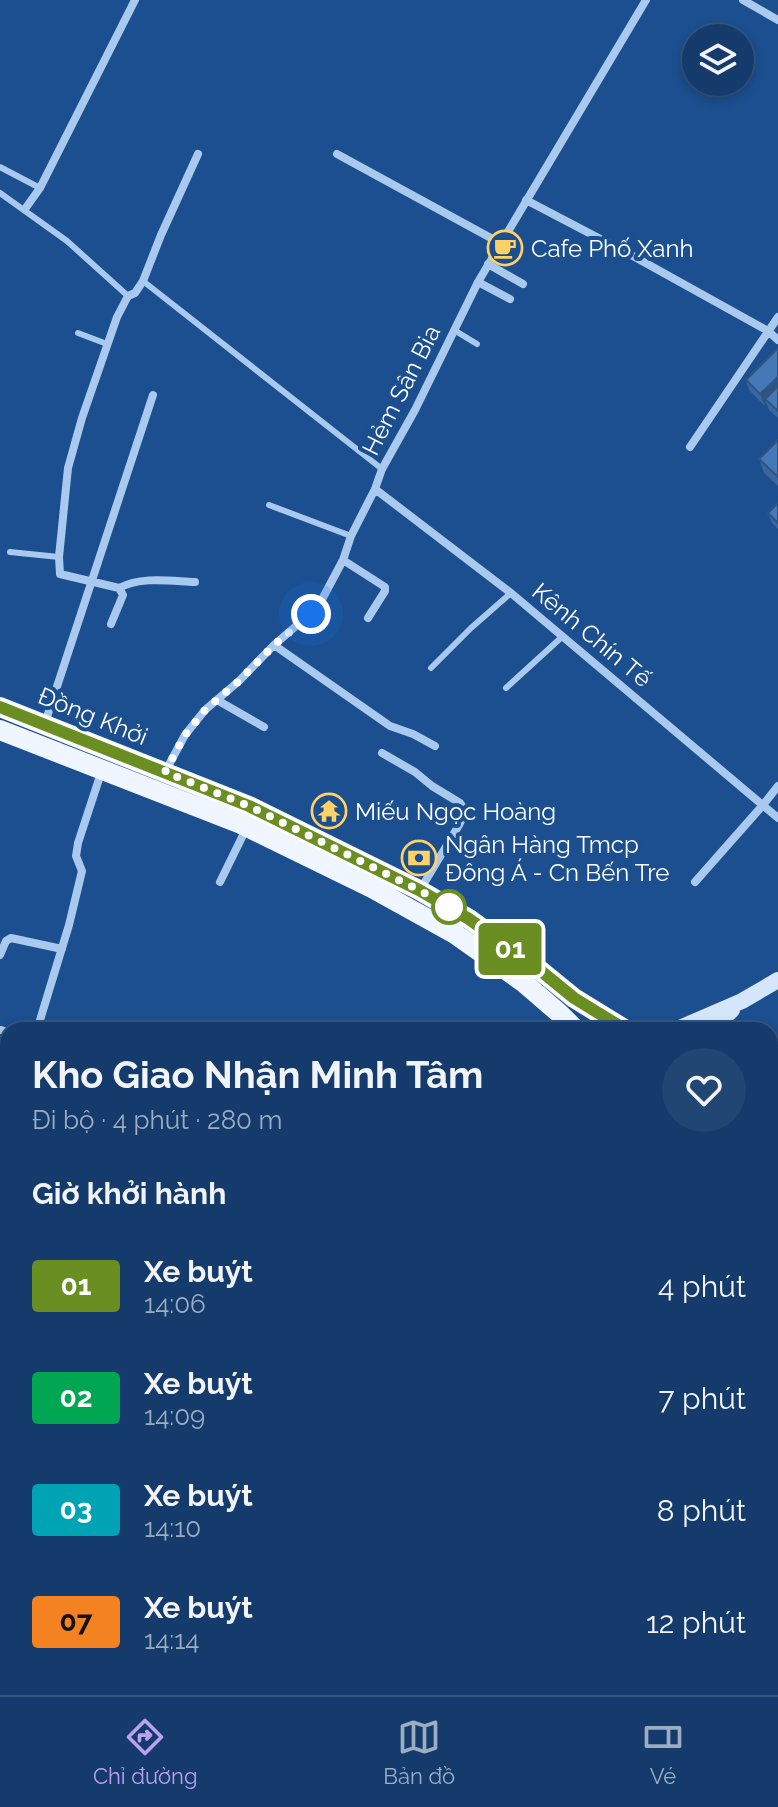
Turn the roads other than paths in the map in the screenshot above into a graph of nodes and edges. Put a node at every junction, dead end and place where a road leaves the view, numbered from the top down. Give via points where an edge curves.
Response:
1 (135, 0) edge
2 (646, 0) edge
3 (743, 0) edge
4 (778, 20) edge
5 (198, 154) dead end
6 (337, 154) dead end
7 (0, 167) edge
8 (38, 191) junction
9 (0, 193) edge
10 (526, 200) junction
11 (26, 208) junction
12 (500, 243) junction
13 (488, 264) junction
14 (478, 282) junction
15 (142, 283) junction
16 (523, 284) dead end
17 (131, 294) junction
18 (510, 299) dead end
19 (778, 317) edge
20 (454, 330) junction
21 (768, 331) junction
22 (78, 333) dead end
23 (778, 340) edge
24 (107, 344) junction
25 (477, 344) dead end
26 (153, 395) dead end
27 (690, 447) dead end
28 (382, 469) junction
29 (375, 489) junction
30 (269, 505) dead end
31 (351, 536) junction
32 (10, 552) dead end
33 (59, 557) junction
34 (343, 560) junction
35 (93, 581) junction
36 (195, 582) dead end
37 (119, 588) junction
38 (511, 593) junction
39 (368, 618) dead end
40 (111, 624) dead end
41 (563, 636) junction
42 (274, 645) junction
43 (431, 668) dead end
44 (506, 688) dead end
45 (217, 700) junction
46 (0, 707) edge
47 (45, 724) junction
48 (264, 727) dead end
49 (0, 730) edge
50 (435, 746) dead end
51 (382, 753) dead end
52 (103, 770) junction
53 (165, 772) junction
54 (778, 786) edge
55 (763, 805) junction
56 (778, 818) edge
57 (246, 819) junction
58 (220, 882) dead end
59 (695, 882) dead end
60 (419, 890) junction
61 (62, 949) junction
62 (0, 955) edge
63 (529, 974) junction
64 (778, 980) edge
65 (742, 1001) junction
66 (39, 1022) edge
67 (568, 1022) edge
68 (613, 1022) edge
69 (693, 1022) edge
70 (720, 1022) edge

1 - 8 street
2 - 10 street, Hẻm Sân Bia
3 - 4 street
5 - 15 street
6 - 12 street
7 - 8 lane
8 - 11 street
9 - 11 lane
10 - 12 street, Hẻm Sân Bia
10 - 21 street
11 - 17 lane
12 - 13 street, Hẻm Sân Bia
13 - 14 street, Hẻm Sân Bia
13 - 16 street
14 - 18 street
14 - 20 street, Hẻm Sân Bia
15 - 17 street
15 - 28 lane
17 - 24 street
19 - 21 street
20 - 25 lane
20 - 28 street, Hẻm Sân Bia
21 - 23 street
21 - 27 street
22 - 24 lane
24 - 33 street via 70,459
26 - 35 street
28 - 29 street, Hẻm Sân Bia
29 - 31 street, Hẻm Sân Bia
29 - 38 street, Kênh Chín Tế
30 - 31 lane
31 - 34 street, Hẻm Sân Bia
32 - 33 lane
33 - 35 street via 60,574
34 - 39 street via 385,587
34 - 42 street, Hẻm Sân Bia via 318,607
35 - 37 street
35 - 47 street
36 - 37 street via 141,580
37 - 40 street via 123,595
38 - 41 street, Kênh Chín Tế
38 - 43 lane
41 - 44 lane
41 - 55 street, Kênh Chín Tế
42 - 45 street, Hẻm Sân Bia
42 - 50 street via 390,726
45 - 48 street
45 - 53 street, Hẻm Sân Bia via 194,723
46 - 47 main road, Đồng Khởi
47 - 53 main road, Đồng Khởi
49 - 52 main road, Đồng Khởi
51 - 60 street via 464,809
52 - 57 main road, Đồng Khởi
52 - 61 street via 78,843 82,871
53 - 57 main road, Đồng Khởi
54 - 55 street
55 - 56 street, Kênh Chín Tế
55 - 59 street
57 - 58 street
57 - 60 main road, Đồng Khởi
57 - 63 main road, Đồng Khởi
60 - 63 main road, Đồng Khởi via 469,919
61 - 62 street via 11,938
61 - 66 street
63 - 67 main road, Đồng Khởi
63 - 68 main road, Đồng Khởi
64 - 65 main road
65 - 69 main road
65 - 70 main road

